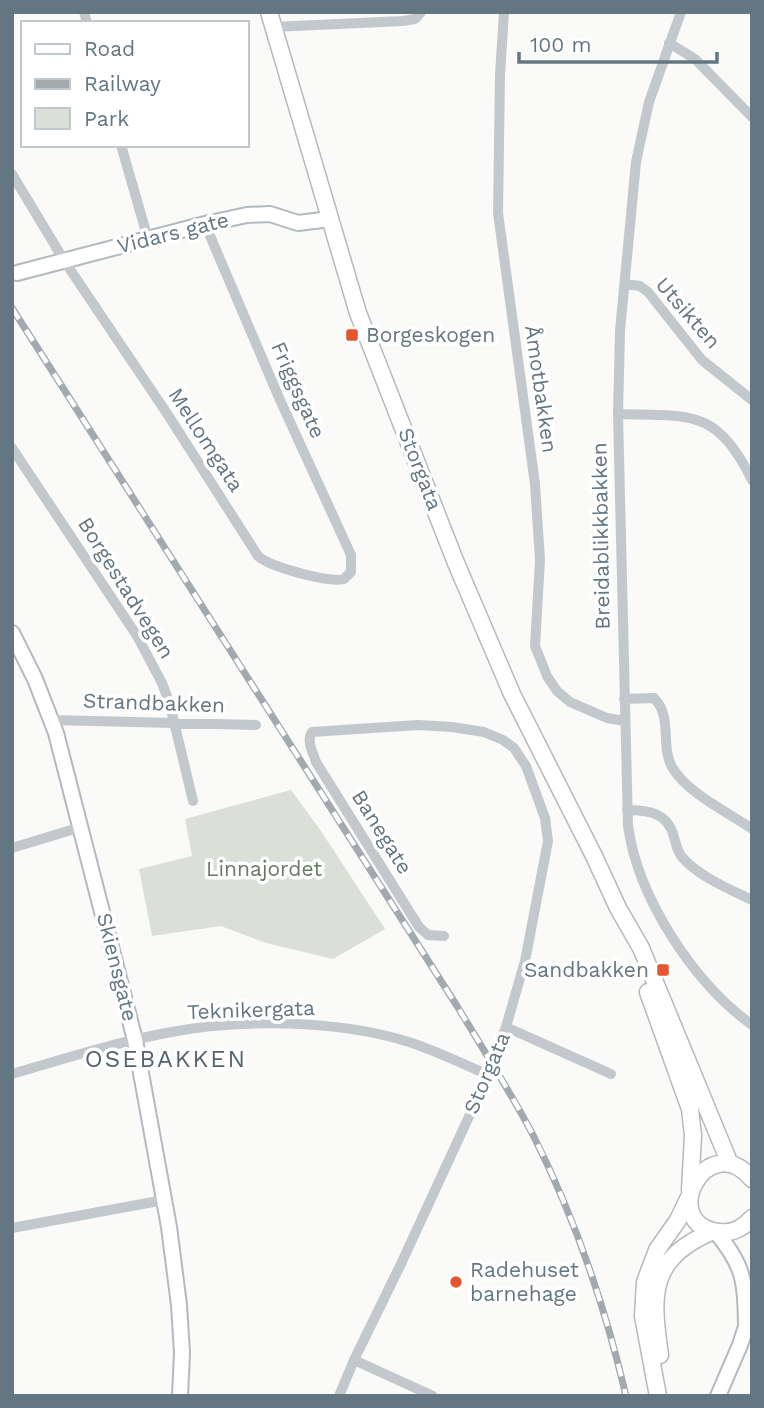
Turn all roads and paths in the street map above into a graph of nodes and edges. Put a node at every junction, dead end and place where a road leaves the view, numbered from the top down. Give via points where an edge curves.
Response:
1 (421, 12) edge
2 (504, 12) edge
3 (681, 12) edge
4 (271, 20) edge
5 (669, 43) junction
6 (752, 117) edge
7 (122, 147) edge
8 (12, 174) edge
9 (330, 219) junction
10 (205, 223) junction
11 (148, 239) junction
12 (65, 262) junction
13 (17, 274) dead end
14 (625, 284) junction
15 (752, 400) edge
16 (618, 414) junction
17 (12, 447) edge
18 (752, 480) edge
19 (351, 572) joint
20 (12, 633) edge
21 (624, 699) junction
22 (51, 720) junction
23 (625, 721) junction
24 (176, 724) junction
25 (256, 725) dead end
26 (503, 740) joint
27 (193, 801) dead end
28 (627, 810) junction
29 (81, 827) junction
30 (751, 828) edge
31 (12, 848) edge
32 (752, 900) edge
33 (618, 908) junction
34 (443, 936) dead end
35 (752, 1025) edge
36 (506, 1027) junction
37 (135, 1040) junction
38 (12, 1074) edge
39 (488, 1074) junction
40 (611, 1074) dead end
41 (739, 1164) edge
42 (752, 1179) edge
43 (690, 1193) junction
44 (164, 1200) junction
45 (752, 1218) edge
46 (12, 1228) edge
47 (714, 1232) junction
48 (752, 1309) edge
49 (746, 1324) junction
50 (354, 1360) junction
51 (182, 1395) edge
52 (339, 1396) edge
53 (433, 1396) edge
54 (658, 1396) edge
55 (665, 1396) edge
56 (718, 1396) edge

1 - 4 street via 415,19 403,21
2 - 23 street, Åmotbakken via 498,213 535,484 540,560 535,646 547,676 570,702
3 - 5 street, Breidablikkbakken
4 - 9 main road, Storgata
5 - 6 street via 695,59
5 - 14 street, Breidablikkbakken via 649,102 636,162
7 - 11 street
8 - 12 street, Mellomgata
9 - 10 street, Vidars gate via 298,223 270,214
9 - 33 main road, Storgata via 358,313 491,648
10 - 11 street, Vidars gate
10 - 19 street, Friggsgate via 351,555
11 - 12 street, Vidars gate
12 - 13 street, Vidars gate
12 - 19 street, Mellomgata via 258,556 275,565 338,580
14 - 15 street, Utsikten via 648,292 702,360
14 - 16 street, Breidablikkbakken
16 - 18 street via 677,415 715,428
16 - 21 street, Breidablikkbakken
17 - 24 street, Borgestadvegen via 137,636 162,683
20 - 22 street, Skiensgate
21 - 23 street, Breidablikkbakken
21 - 30 street via 654,698 666,723 668,757 679,776
22 - 24 street, Strandbakken
22 - 29 street, Skiensgate
23 - 28 street, Breidablikkbakken
24 - 25 street, Strandbakken
24 - 27 street, Borgestadvegen
26 - 34 street, Banegate via 484,732 418,725 312,732 309,736 316,762 419,928 428,935
26 - 36 street, Storgata via 526,766 545,818 548,841 525,961
28 - 32 street via 662,816 681,856
28 - 35 street, Breidablikkbakken via 641,877 663,921 700,974
29 - 31 street
29 - 37 street, Skiensgate
33 - 41 main road, Storgata via 641,948
33 - 43 main road, Storgata via 690,1109
36 - 39 street, Storgata
36 - 40 street
37 - 38 street, Teknikergata
37 - 39 street, Teknikergata via 226,1026 310,1025 409,1042
37 - 44 street, Skiensgate
39 - 50 street, Storgata
41 - 42 main road
41 - 43 main road via 704,1170
43 - 47 main road via 692,1214
43 - 54 main road via 657,1250 645,1282 643,1316
44 - 46 street
44 - 51 street, Skiensgate via 180,1313
45 - 47 main road via 736,1231
47 - 49 street via 734,1255 742,1273
47 - 55 main road via 673,1255 659,1281 656,1318
48 - 49 street
49 - 56 street
50 - 52 street, Storgata
50 - 53 street

